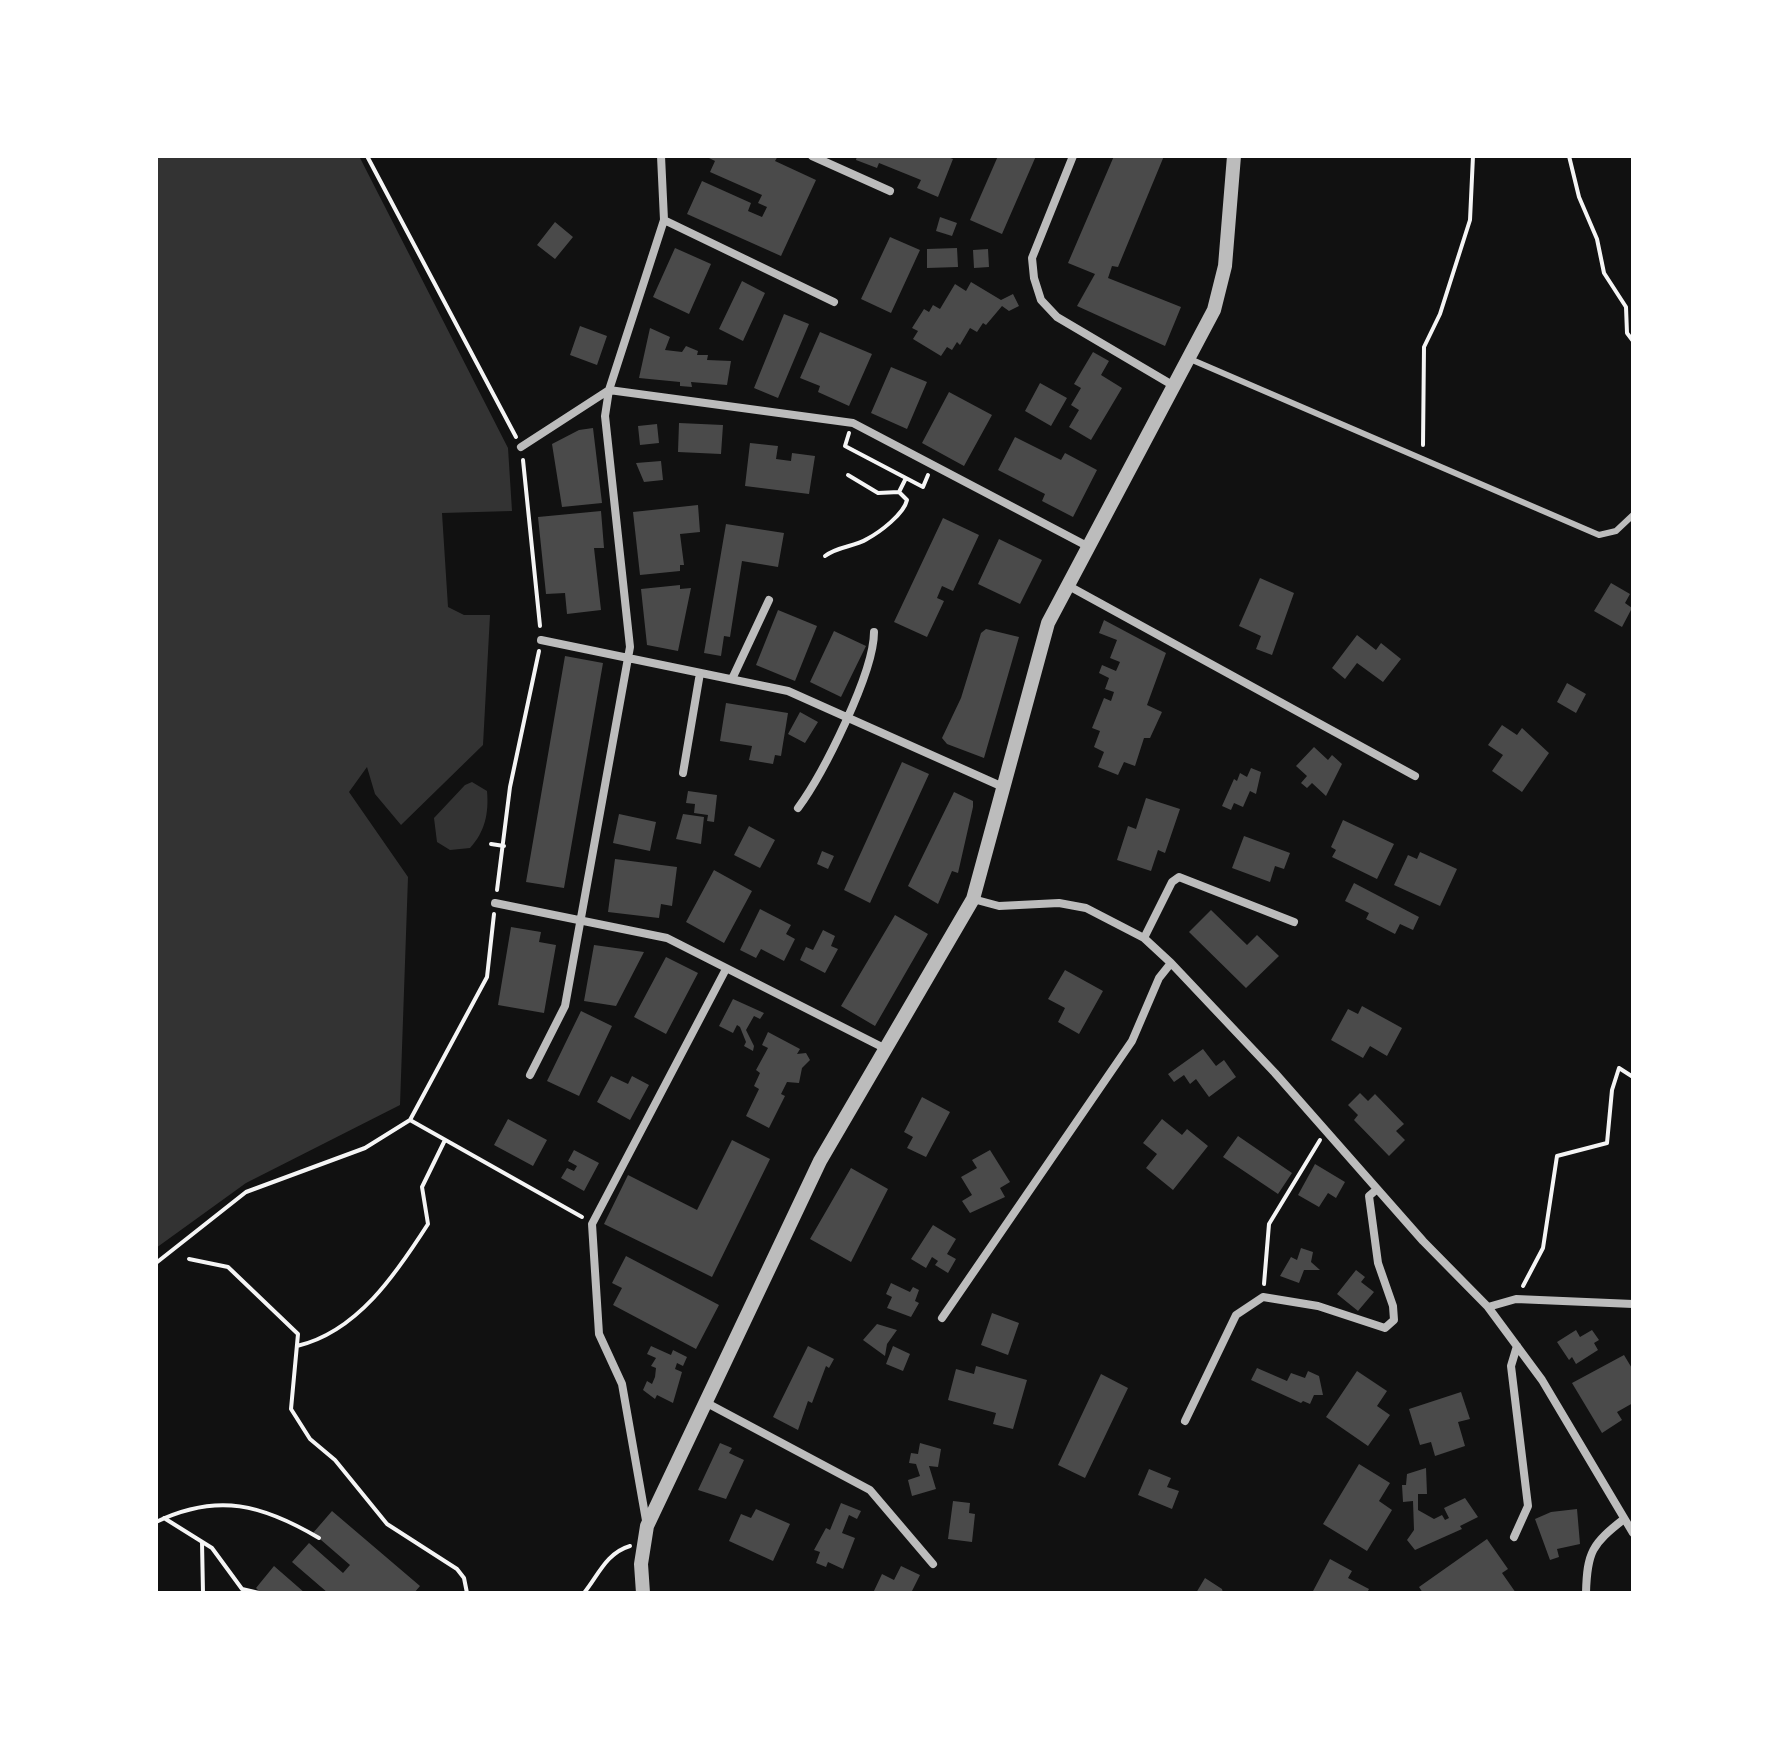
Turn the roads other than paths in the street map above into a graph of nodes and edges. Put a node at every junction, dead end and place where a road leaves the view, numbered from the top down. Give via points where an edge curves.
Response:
1 (661, 156) edge
2 (812, 156) edge
3 (1073, 156) edge
4 (1234, 156) edge
5 (890, 191) dead end
6 (664, 220) junction
7 (834, 302) dead end
8 (1190, 359) junction
9 (1175, 386) junction
10 (609, 390) junction
11 (521, 447) road end
12 (1632, 520) edge
13 (1087, 546) junction
14 (1066, 585) junction
15 (769, 600) dead end
16 (874, 632) dead end
17 (541, 640) road end
18 (628, 658) junction
19 (700, 673) junction
20 (732, 679) junction
21 (846, 716) junction
22 (683, 773) dead end
23 (1415, 776) dead end
24 (1003, 787) junction
25 (798, 808) dead end
26 (973, 899) junction
27 (495, 903) road end
28 (1294, 922) dead end
29 (579, 923) junction
30 (1144, 938) junction
31 (1171, 963) junction
32 (726, 969) junction
33 (884, 1048) junction
34 (530, 1075) dead end
35 (1376, 1190) junction
36 (1633, 1304) edge
37 (1488, 1307) junction
38 (942, 1318) dead end
39 (1517, 1346) junction
40 (705, 1402) junction
41 (1185, 1421) dead end
42 (1624, 1519) junction
43 (647, 1526) junction
44 (1633, 1533) edge
45 (1514, 1537) dead end
46 (933, 1564) dead end
47 (643, 1593) edge
48 (1586, 1593) edge

1 - 6 street
2 - 5 street
3 - 9 street via 1032,258 1041,300 1057,317
4 - 8 street via 1225,266 1214,310
6 - 7 street
6 - 10 street
8 - 9 street
8 - 12 lane via 1599,535
9 - 13 street
10 - 11 street
10 - 13 street via 853,423
10 - 18 street via 605,416
13 - 14 street
14 - 23 street
14 - 24 street via 1048,623
15 - 20 street
16 - 21 street via 874,650
17 - 18 street
18 - 19 street
18 - 29 street
19 - 20 street
19 - 22 street
20 - 21 street via 788,691
21 - 24 street
21 - 25 street
24 - 26 street
26 - 30 street via 999,906 1059,903 1086,908
26 - 33 street
27 - 29 street
28 - 30 street via 1179,877
29 - 32 street via 667,938
29 - 34 street via 565,1006
30 - 31 street
31 - 35 street
31 - 38 street via 1159,978 1132,1041
32 - 33 street
32 - 43 street via 592,1224 599,1334 622,1384
33 - 40 street via 820,1161
35 - 37 street
35 - 41 street via 1369,1196 1378,1263 1394,1320 1385,1328 1318,1306 1263,1297 1236,1315
36 - 37 street via 1516,1299
37 - 39 street
39 - 42 street
39 - 45 street via 1511,1366 1528,1506
40 - 43 street
40 - 46 street via 870,1490
42 - 44 street
42 - 48 street via 1592,1550
43 - 47 street

